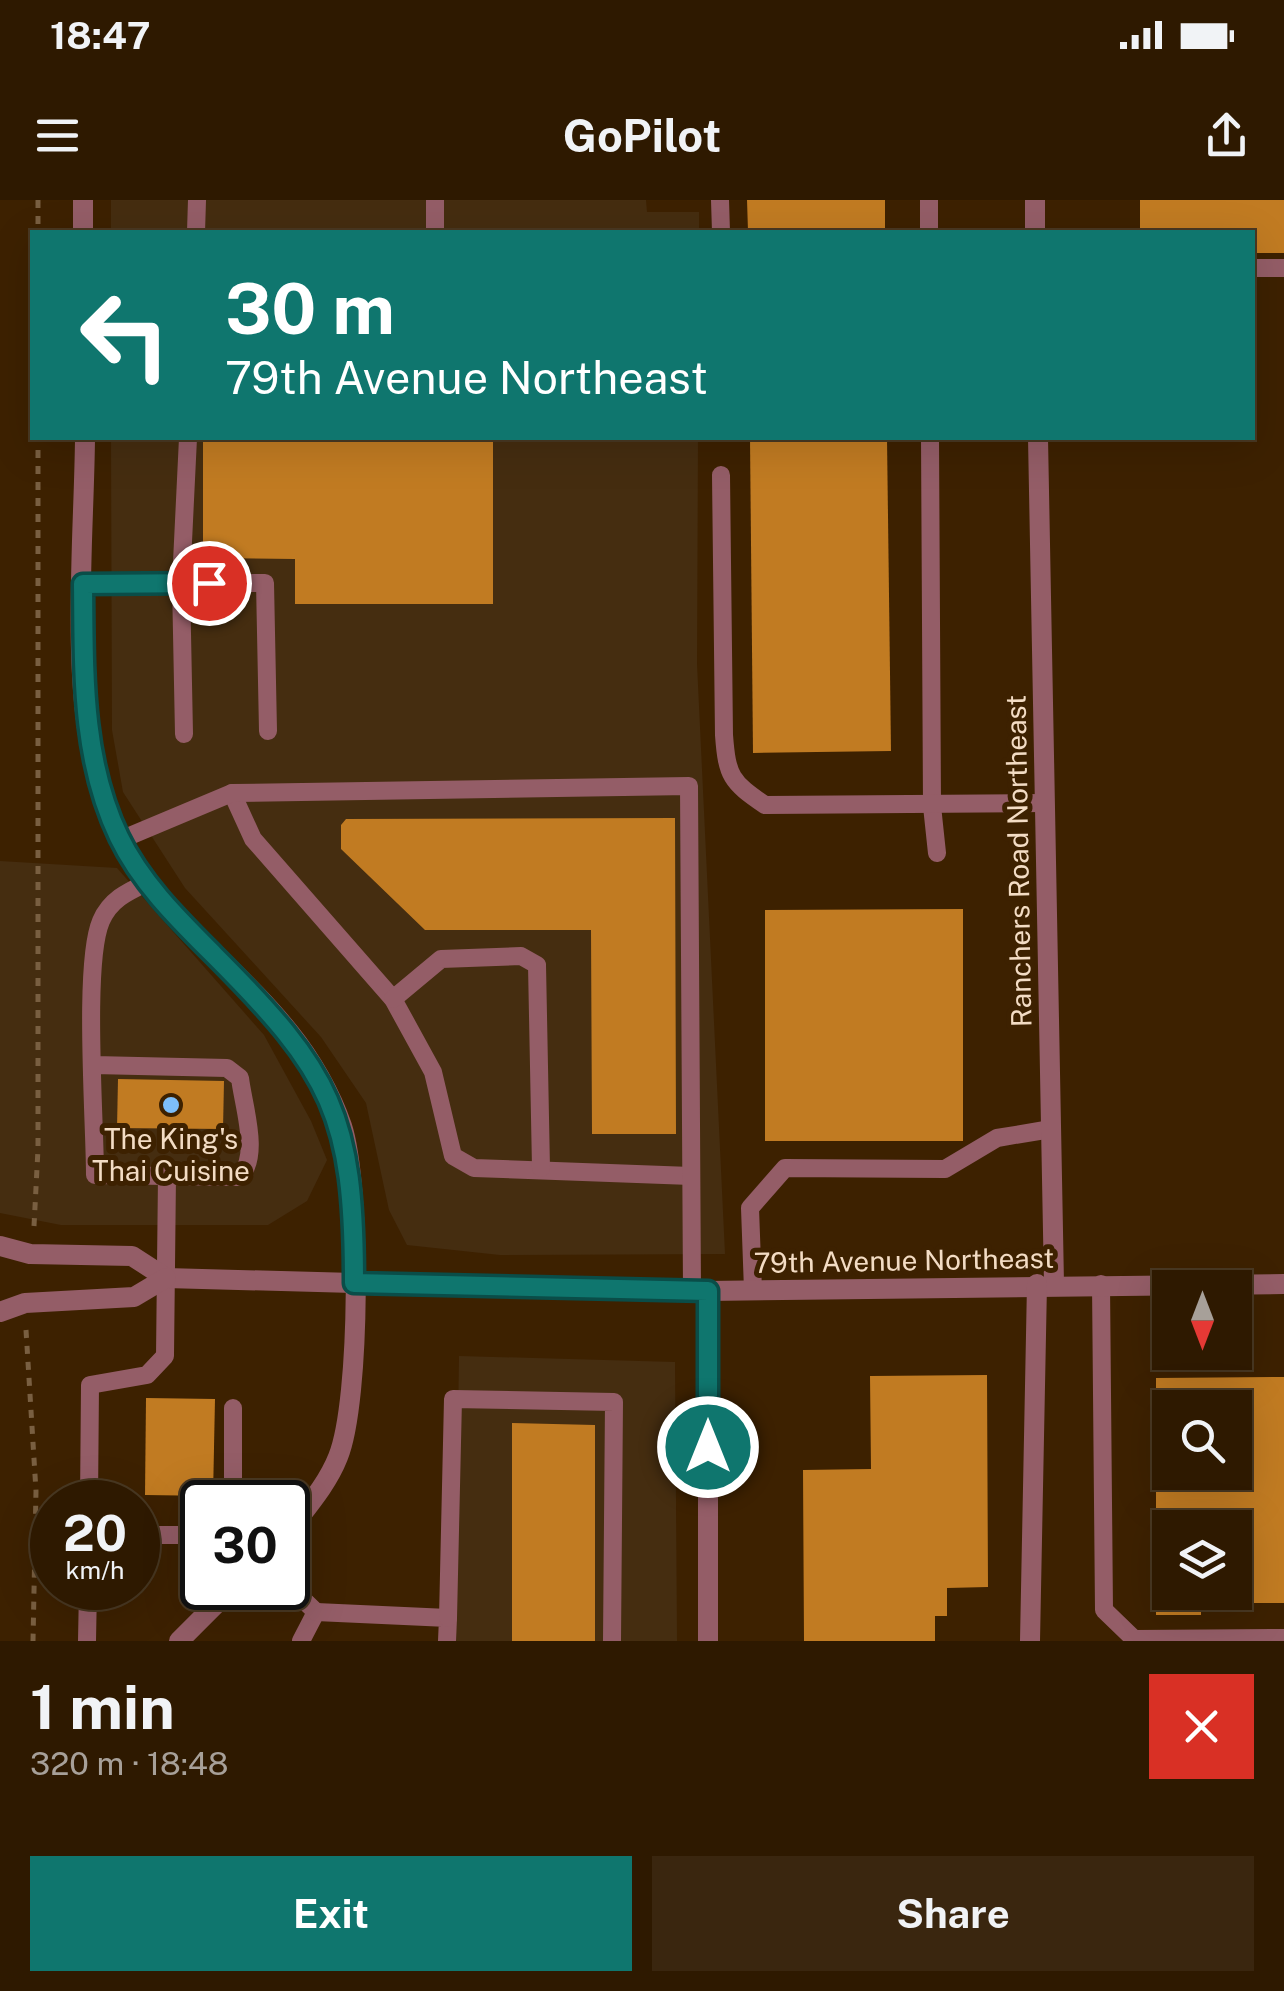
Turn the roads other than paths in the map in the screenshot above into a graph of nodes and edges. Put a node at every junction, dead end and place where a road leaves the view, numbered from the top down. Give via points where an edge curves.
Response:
1 (83, 200) edge
2 (197, 200) edge
3 (435, 200) edge
4 (720, 200) edge
5 (928, 200) edge
6 (1035, 200) edge
7 (83, 230) edge
8 (196, 230) edge
9 (435, 230) edge
10 (721, 230) edge
11 (929, 230) edge
12 (1035, 230) edge
13 (1255, 268) edge
14 (1284, 268) edge
15 (86, 440) edge
16 (188, 440) edge
17 (930, 440) edge
18 (1038, 440) edge
19 (721, 475) dead end
20 (181, 583) junction
21 (83, 584) junction
22 (268, 732) dead end
23 (184, 734) dead end
24 (232, 793) junction
25 (1044, 803) junction
26 (932, 806) junction
27 (120, 840) junction
28 (937, 853) dead end
29 (146, 882) junction
30 (394, 1000) junction
31 (94, 1065) junction
32 (1051, 1129) junction
33 (541, 1168) junction
34 (167, 1176) junction
35 (691, 1176) junction
36 (0, 1246) edge
37 (166, 1278) junction
38 (354, 1283) junction
39 (1045, 1284) junction
40 (1101, 1284) junction
41 (1284, 1284) edge
42 (753, 1290) junction
43 (700, 1291) junction
44 (0, 1312) edge
45 (234, 1408) dead end
46 (88, 1480) edge
47 (234, 1480) edge
48 (310, 1503) edge
49 (310, 1606) edge
50 (88, 1610) edge
51 (210, 1610) edge
52 (316, 1612) junction
53 (448, 1618) junction
54 (1284, 1638) edge
55 (87, 1641) edge
56 (178, 1641) edge
57 (301, 1641) edge
58 (448, 1641) edge
59 (612, 1641) edge
60 (708, 1641) edge
61 (1030, 1641) edge

1 - 7 street
2 - 8 lane
3 - 9 lane
4 - 10 lane
5 - 11 lane
6 - 12 street
13 - 14 lane
15 - 21 street
16 - 20 lane
17 - 26 lane
18 - 25 street, Ranchers Road Northeast
19 - 26 lane via 727,772 765,805
20 - 21 lane
20 - 22 lane via 265,583
20 - 23 lane
21 - 27 street via 88,738
24 - 27 lane
24 - 30 lane via 254,839
24 - 35 lane via 689,786
25 - 26 lane
25 - 32 street, Ranchers Road Northeast
26 - 28 lane
27 - 29 street
29 - 31 lane via 119,896 101,920 94,950
29 - 38 street via 291,1034 328,1096 342,1127 351,1182
30 - 33 lane via 433,1072 453,1156 474,1168
30 - 33 lane via 442,959 521,956 537,965
31 - 34 lane via 95,1175
31 - 34 lane via 227,1068 240,1078 247,1170 239,1177
32 - 39 street, Ranchers Road Northeast
32 - 42 lane via 997,1138 944,1169 784,1168 750,1208
33 - 35 lane
34 - 37 lane
35 - 43 lane
36 - 37 street, 79th Avenue Northeast via 30,1254 132,1256
37 - 38 street, 79th Avenue Northeast
37 - 44 street, 79th Avenue Northeast via 134,1297 25,1303
37 - 46 lane via 165,1356 148,1375 90,1386
38 - 43 street, 79th Avenue Northeast
38 - 48 street via 350,1400 339,1455
39 - 40 street, 79th Avenue Northeast
39 - 42 street, 79th Avenue Northeast
39 - 61 street, Ranchers Road Northeast
40 - 41 street, 79th Avenue Northeast
40 - 54 lane via 1104,1610 1134,1639
42 - 43 street, 79th Avenue Northeast
43 - 60 street
45 - 47 lane
49 - 52 lane
50 - 55 lane
51 - 56 street
52 - 53 lane
52 - 57 lane
53 - 58 lane
53 - 59 lane via 454,1399 614,1402

